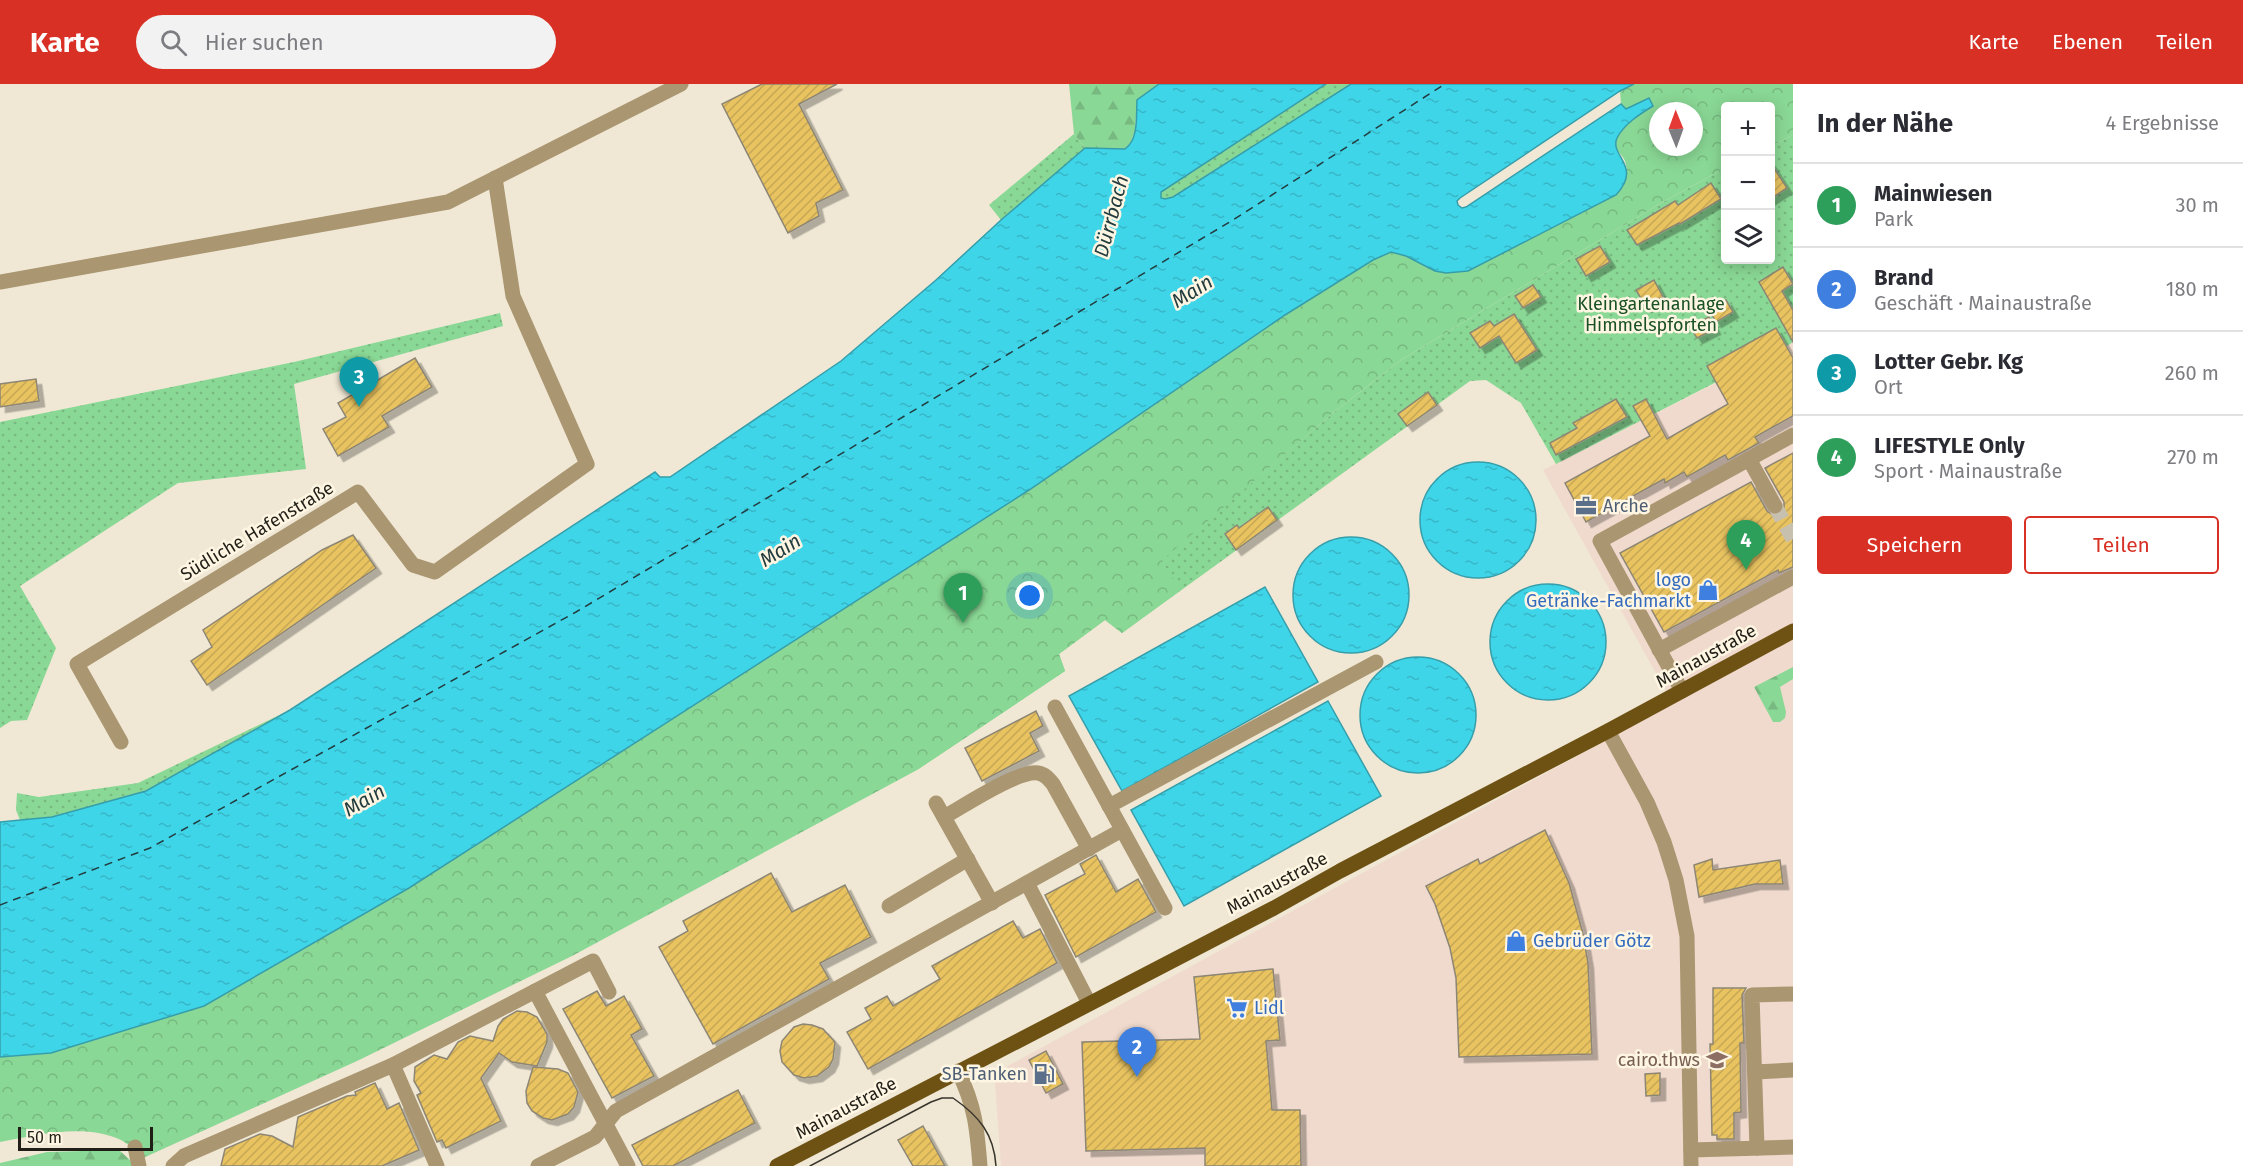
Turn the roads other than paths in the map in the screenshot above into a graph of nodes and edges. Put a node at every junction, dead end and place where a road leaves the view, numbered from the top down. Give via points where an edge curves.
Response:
1 (681, 84) edge
2 (495, 178) junction
3 (0, 282) edge
4 (1793, 435) edge
5 (1749, 459) junction
6 (1775, 506) tunnel mouth
7 (1793, 577) edge
8 (1793, 631) edge
9 (1659, 650) junction
10 (1376, 662) dead end
11 (1682, 691) junction
12 (1055, 707) dead end
13 (1608, 731) junction
14 (121, 742) dead end
15 (936, 803) dead end
16 (1109, 806) junction
17 (944, 817) junction
18 (1122, 830) junction
19 (1089, 849) junction
20 (968, 860) junction
21 (1027, 883) junction
22 (992, 903) junction
23 (889, 906) dead end
24 (1165, 908) dead end
25 (536, 991) junction
26 (609, 992) dead end
27 (1793, 994) edge
28 (1089, 1003) junction
29 (393, 1065) junction
30 (1793, 1070) edge
31 (958, 1071) junction
32 (1755, 1072) junction
33 (606, 1123) junction
34 (135, 1147) dead end
35 (1793, 1147) edge
36 (1757, 1148) junction
37 (1691, 1158) edge
38 (139, 1166) edge
39 (173, 1166) edge
40 (437, 1166) edge
41 (538, 1166) edge
42 (628, 1166) edge
43 (777, 1166) edge
44 (980, 1166) edge

1 - 2 street
2 - 3 street via 448,202
2 - 14 street, Südliche Hafenstraße via 513,296 587,464 435,572 413,565 358,492 77,664
4 - 5 street
5 - 6 street
5 - 9 street via 1600,541
7 - 9 street
8 - 11 main road, Mainaustraße
9 - 11 street
10 - 16 street
11 - 13 main road, Mainaustraße
12 - 16 street
13 - 28 main road, Mainaustraße
13 - 37 street via 1664,842 1688,936
15 - 17 street
16 - 18 street
17 - 19 street via 1005,783 1038,773 1053,784
17 - 20 street
18 - 19 street
18 - 24 street
19 - 21 street
20 - 22 street
20 - 23 street
21 - 22 street
21 - 28 street
22 - 33 street via 616,1112
25 - 26 street via 593,961
25 - 29 street
25 - 33 street
27 - 32 street via 1752,995
28 - 31 main road, Mainaustraße
29 - 39 street via 184,1155
29 - 40 street
30 - 32 street
31 - 43 main road, Mainaustraße
31 - 44 street via 976,1115
32 - 36 street
33 - 41 street via 595,1137
33 - 42 street
34 - 38 street
35 - 36 street
36 - 37 street

